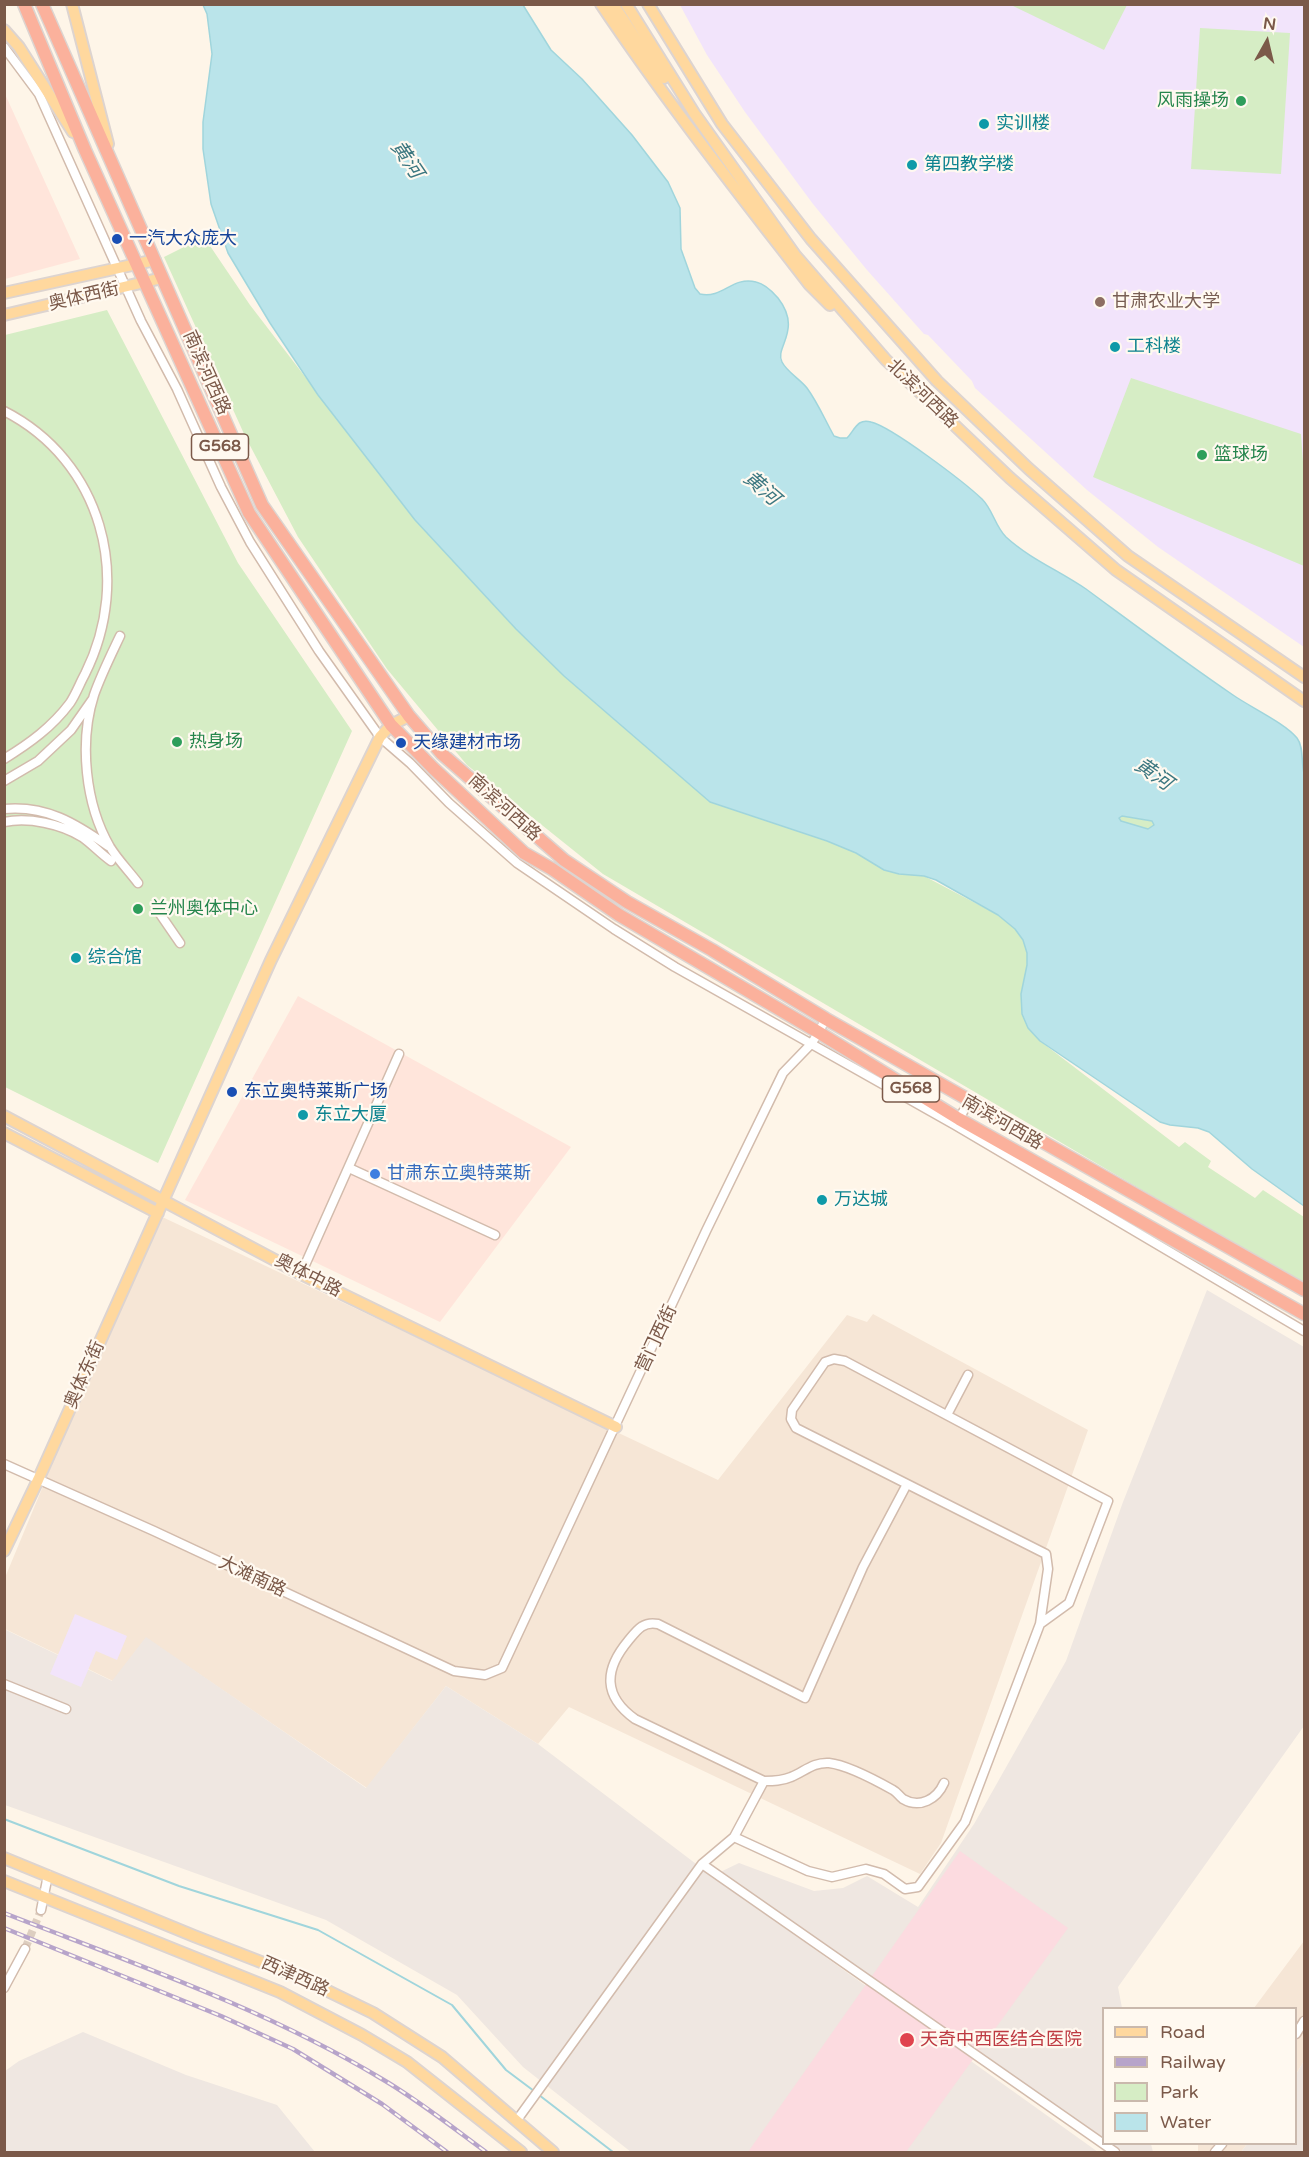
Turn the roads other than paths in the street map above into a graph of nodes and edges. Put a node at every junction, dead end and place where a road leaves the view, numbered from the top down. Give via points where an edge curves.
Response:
1 (24, 4) edge
2 (42, 4) edge
3 (72, 4) edge
4 (601, 4) edge
5 (613, 4) edge
6 (626, 4) edge
7 (648, 4) edge
8 (4, 30) edge
9 (4, 47) edge
10 (693, 113) junction
11 (717, 116) junction
12 (703, 126) junction
13 (85, 150) junction
14 (113, 165) junction
15 (155, 260) junction
16 (137, 263) junction
17 (117, 267) junction
18 (162, 278) junction
19 (145, 282) junction
20 (126, 287) junction
21 (4, 293) edge
22 (4, 315) edge
23 (886, 360) junction
24 (4, 411) edge
25 (120, 636) dead end
26 (1305, 677) edge
27 (94, 697) junction
28 (1305, 701) edge
29 (409, 716) junction
30 (392, 725) junction
31 (380, 737) junction
32 (4, 759) edge
33 (4, 781) edge
34 (4, 809) edge
35 (4, 822) edge
36 (111, 848) junction
37 (111, 861) dead end
38 (138, 883) dead end
39 (158, 911) dead end
40 (180, 943) dead end
41 (826, 1018) junction
42 (818, 1032) junction
43 (812, 1043) junction
44 (399, 1054) dead end
45 (970, 1100) junction
46 (4, 1116) edge
47 (957, 1122) junction
48 (4, 1133) edge
49 (349, 1168) junction
50 (165, 1199) junction
51 (158, 1213) junction
52 (495, 1235) dead end
53 (301, 1274) junction
54 (1305, 1290) edge
55 (1305, 1314) edge
56 (1305, 1331) edge
57 (968, 1375) dead end
58 (946, 1415) junction
59 (616, 1427) junction
60 (4, 1464) edge
61 (38, 1480) junction
62 (907, 1484) junction
63 (4, 1551) edge
64 (1040, 1624) junction
65 (502, 1668) joint
66 (4, 1684) edge
67 (66, 1709) dead end
68 (764, 1781) junction
69 (944, 1783) dead end
70 (734, 1837) junction
71 (4, 1858) edge
72 (702, 1864) junction
73 (48, 1875) junction
74 (4, 1881) edge
75 (43, 1895) junction
76 (41, 1910) tunnel mouth
77 (26, 1948) tunnel mouth
78 (4, 1988) edge
79 (517, 2121) junction
80 (1102, 2143) edge
81 (521, 2152) edge
82 (553, 2152) edge

1 - 13 highway, 南滨河西路 / G568
2 - 14 highway, 南滨河西路 / G568
3 - 14 main road
4 - 23 main road via 644,69 809,284
5 - 10 main road via 653,65
6 - 10 main road, 北滨河西路
7 - 11 main road, 北滨河西路
8 - 13 main road
9 - 17 street, 南滨河西路 via 39,94
10 - 12 main road, 北滨河西路
11 - 12 main road
11 - 26 main road, 北滨河西路 via 811,239 936,381 1029,470 1128,556
12 - 23 main road, 北滨河西路 via 795,255
13 - 16 highway, 南滨河西路 / G568
14 - 15 highway, 南滨河西路 / G568
15 - 16 main road, 奥体西街
15 - 18 highway, 南滨河西路 / G568
16 - 17 main road, 奥体西街
16 - 19 highway, 南滨河西路 / G568
17 - 20 street, 南滨河西路
17 - 21 main road, 奥体西街
18 - 19 main road, 奥体西街
18 - 29 highway, 南滨河西路 / G568 via 262,505
19 - 20 main road, 奥体西街
19 - 30 highway, 南滨河西路 / G568 via 249,513
20 - 22 main road, 奥体西街
20 - 31 street, 南滨河西路 via 250,542 319,651
23 - 28 main road, 北滨河西路 via 1010,478 1116,570
24 - 32 street via 52,443 73,471 100,522 107,565 105,614 96,651 71,702 37,738
25 - 27 street
27 - 33 street via 71,730 38,761
27 - 36 street via 86,760 100,828
29 - 30 main road, 奥体东街
29 - 41 highway, 南滨河西路 / G568 via 442,754 564,860 627,902
30 - 31 main road, 奥体东街
30 - 42 highway, 南滨河西路 / G568 via 432,768 524,852 619,915
31 - 43 street, 南滨河西路 via 525,869 665,960
31 - 50 main road, 奥体东街 via 271,960
34 - 36 street via 47,812 81,827
35 - 37 street via 48,823 81,837
36 - 38 street
39 - 40 street
41 - 42 street, 营门西街
41 - 45 highway, 南滨河西路 / G568
42 - 43 street, 营门西街
42 - 47 highway, 南滨河西路 / G568
43 - 47 street, 南滨河西路
43 - 59 street, 营门西街 via 783,1073
44 - 49 street
45 - 47 street
45 - 54 highway, 南滨河西路 / G568
46 - 50 main road, 奥体中路
47 - 55 highway, 南滨河西路 / G568
47 - 56 street, 南滨河西路
48 - 51 main road
49 - 52 street
49 - 53 street
50 - 51 main road, 奥体东街
50 - 53 main road, 奥体中路
51 - 61 main road, 奥体东街
53 - 59 main road, 奥体中路
57 - 58 street
58 - 62 street via 845,1361 834,1359 825,1362 792,1410 796,1428
58 - 64 street via 1108,1501 1069,1602
59 - 65 street, 营门西街
60 - 61 street, 大滩南路
61 - 63 main road, 奥体东街
61 - 65 street, 大滩南路 via 454,1671 486,1675
62 - 64 street via 1046,1554 1048,1569
62 - 68 street via 863,1567 805,1698 658,1624 641,1626 611,1667 614,1698 635,1719
64 - 70 street via 965,1822 918,1887 905,1889 884,1874 866,1869 832,1876 808,1871
66 - 67 street
68 - 69 street via 779,1781 828,1763 840,1765 895,1791 909,1802 918,1803 934,1798
68 - 70 street
70 - 72 street
71 - 73 main road, 西津西路
72 - 79 street
72 - 80 street
73 - 75 street
73 - 79 main road, 西津西路 via 297,1976 372,2013 442,2057
74 - 75 main road, 西津西路
75 - 76 street
75 - 81 main road, 西津西路 via 280,1992 362,2035 407,2062
77 - 78 street
79 - 82 main road, 西津西路

